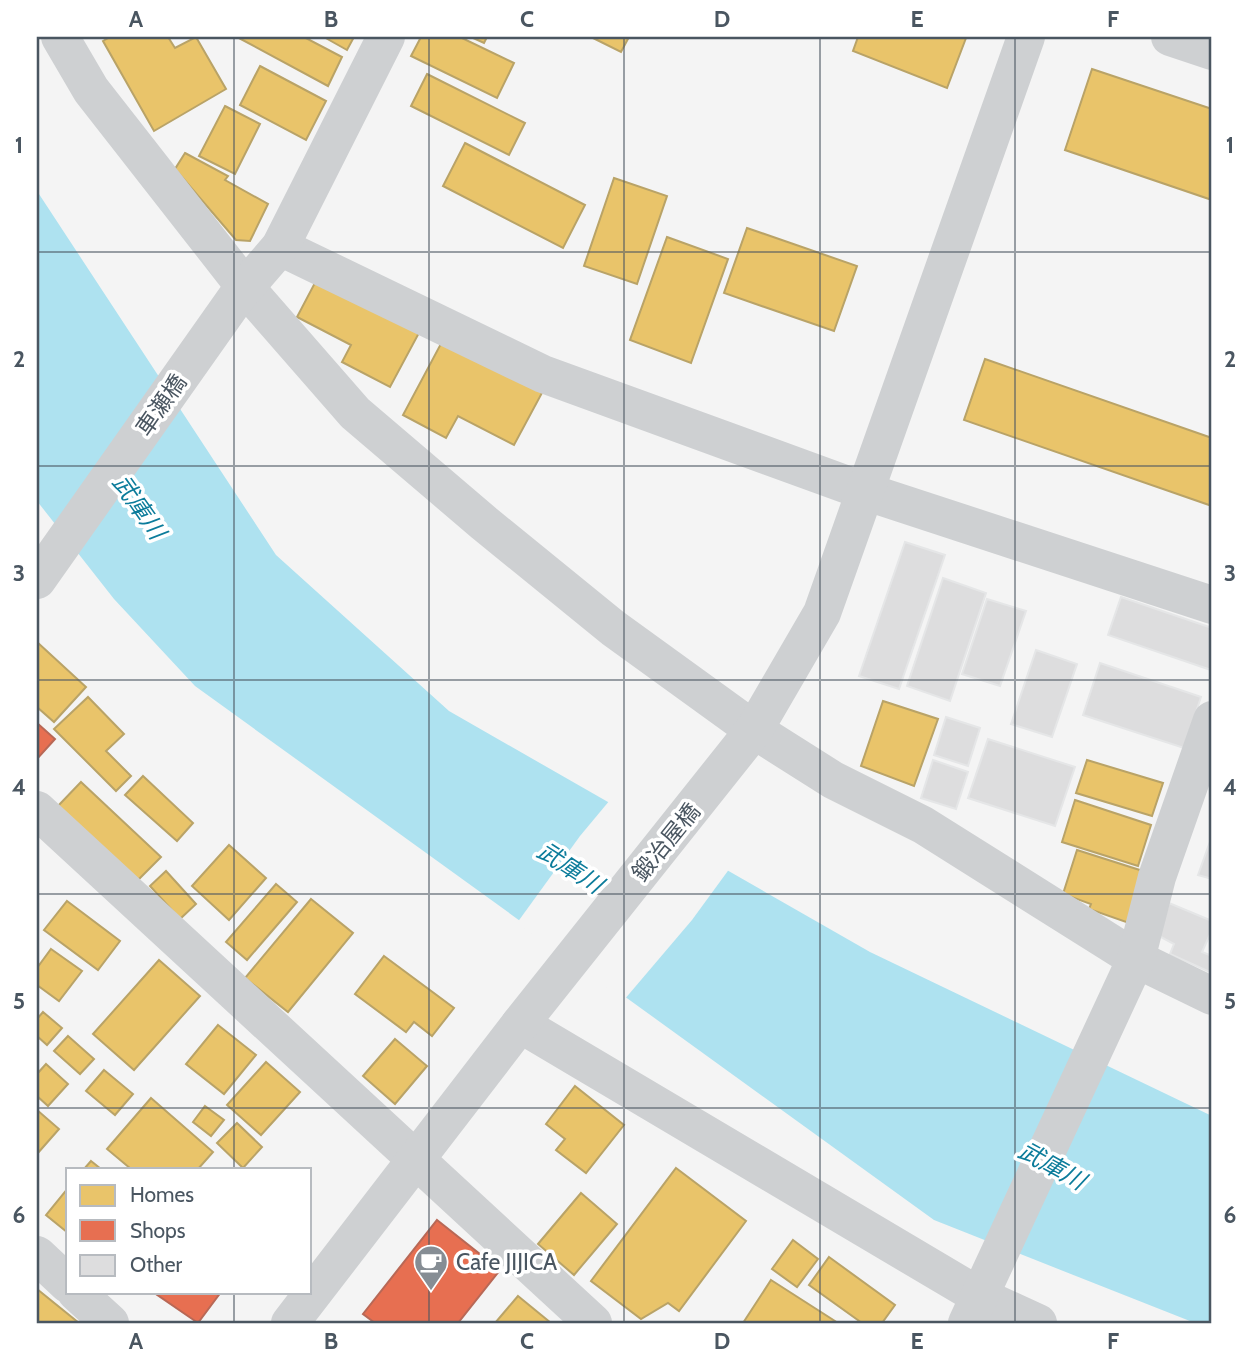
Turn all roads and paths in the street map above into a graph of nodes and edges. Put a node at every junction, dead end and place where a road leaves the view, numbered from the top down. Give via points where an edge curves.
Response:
1 (60, 37) edge
2 (386, 37) edge
3 (1026, 37) edge
4 (1170, 37) edge
5 (1212, 51) edge
6 (280, 247) junction
7 (241, 293) junction
8 (867, 492) junction
9 (37, 580) edge
10 (1212, 605) edge
11 (1212, 720) edge
12 (749, 737) junction
13 (37, 810) edge
14 (1131, 968) junction
15 (1212, 996) edge
16 (528, 1015) junction
17 (415, 1161) junction
18 (37, 1255) edge
19 (66, 1282) edge
20 (78, 1294) edge
21 (977, 1300) edge
22 (110, 1323) edge
23 (290, 1323) edge
24 (593, 1323) edge
25 (1038, 1323) edge

1 - 7 street via 91,90
2 - 6 street, 車瀬橋
3 - 8 street, 鍛冶屋橋
4 - 5 street
6 - 7 street, 車瀬橋
6 - 8 street via 543,374
7 - 9 street, 車瀬橋
7 - 12 street via 355,413
8 - 10 street
8 - 12 street, 鍛冶屋橋 via 822,613
11 - 14 street via 1157,877
12 - 14 street via 923,825
12 - 16 street, 鍛冶屋橋
13 - 17 street
14 - 15 street
14 - 21 street
16 - 17 street, 鍛冶屋橋
16 - 21 street
17 - 23 street, 鍛冶屋橋
17 - 24 street
18 - 19 street
20 - 22 street
21 - 25 street

